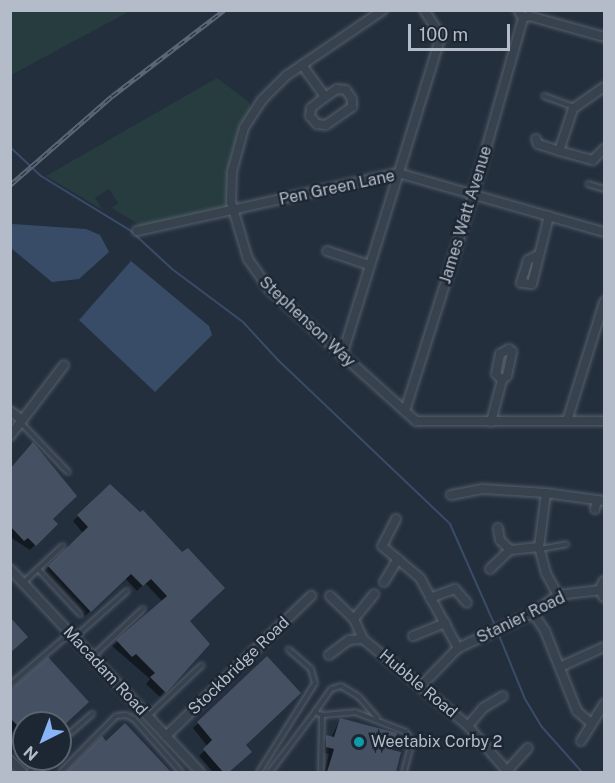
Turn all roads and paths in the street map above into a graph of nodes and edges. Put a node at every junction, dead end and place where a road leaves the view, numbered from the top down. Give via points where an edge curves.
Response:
1 (383, 10) edge
2 (424, 10) edge
3 (518, 10) edge
4 (523, 18) junction
5 (604, 37) edge
6 (302, 65) junction
7 (604, 87) edge
8 (544, 96) dead end
9 (325, 97) junction
10 (576, 107) junction
11 (536, 139) dead end
12 (604, 149) edge
13 (559, 151) junction
14 (398, 173) junction
15 (588, 184) dead end
16 (604, 189) edge
17 (474, 195) junction
18 (233, 211) junction
19 (549, 216) junction
20 (137, 231) dead end
21 (604, 232) edge
22 (327, 251) dead end
23 (536, 256) dead end
24 (369, 265) junction
25 (604, 302) edge
26 (342, 356) junction
27 (64, 365) dead end
28 (502, 380) dead end
29 (10, 411) edge
30 (405, 411) junction
31 (567, 421) junction
32 (604, 421) edge
33 (21, 422) junction
34 (491, 422) junction
35 (10, 436) edge
36 (68, 472) dead end
37 (546, 493) junction
38 (451, 495) dead end
39 (599, 503) edge
40 (396, 519) dead end
41 (498, 528) dead end
42 (567, 544) dead end
43 (63, 546) dead end
44 (539, 548) junction
45 (510, 550) junction
46 (398, 559) junction
47 (10, 569) edge
48 (38, 569) junction
49 (490, 570) dead end
50 (384, 582) dead end
51 (23, 583) junction
52 (604, 589) edge
53 (127, 591) dead end
54 (374, 594) dead end
55 (558, 595) junction
56 (311, 596) dead end
57 (330, 596) dead end
58 (429, 598) junction
59 (467, 603) dead end
60 (142, 609) dead end
61 (533, 613) junction
62 (80, 614) dead end
63 (354, 619) junction
64 (445, 623) junction
65 (71, 636) junction
66 (413, 636) dead end
67 (363, 639) junction
68 (604, 647) edge
69 (458, 648) junction
70 (288, 649) dead end
71 (328, 655) dead end
72 (91, 657) junction
73 (202, 665) dead end
74 (560, 667) junction
75 (10, 685) edge
76 (421, 686) junction
77 (503, 696) dead end
78 (604, 704) edge
79 (315, 712) junction
80 (92, 714) dead end
81 (322, 715) junction
82 (148, 716) junction
83 (378, 718) junction
84 (591, 723) junction
85 (468, 726) junction
86 (72, 732) edge
87 (166, 736) junction
88 (581, 741) dead end
89 (528, 748) dead end
90 (10, 760) edge
91 (22, 772) edge
92 (61, 772) edge
93 (181, 772) edge
94 (200, 772) edge
95 (259, 772) edge
96 (270, 772) edge
97 (321, 772) edge
98 (404, 772) edge
99 (507, 772) edge

1 - 6 street, Stephenson Way
2 - 14 street via 441,36
3 - 4 street
4 - 5 street via 529,16
4 - 17 street, James Watt Avenue
6 - 9 street
6 - 18 street, Stephenson Way via 261,100 244,128 232,172
7 - 10 street
8 - 10 lane
9 - 9 street via 337,89 346,90 352,107 326,125 317,124 310,116 311,108
10 - 13 street
11 - 13 street via 538,144
12 - 13 street via 593,160
14 - 17 street, Pen Green Lane
14 - 18 street, Pen Green Lane
14 - 24 street
15 - 16 lane
17 - 19 street, Pen Green Lane
17 - 30 street, James Watt Avenue
18 - 20 street, Pen Green Lane
18 - 26 street, Stephenson Way via 239,239 257,275
19 - 21 street, Pen Green Lane
19 - 23 street
22 - 24 street
24 - 26 street
25 - 31 street
26 - 30 street, Stephenson Way
27 - 33 street
28 - 34 street
29 - 33 street
30 - 34 street, Stephenson Way via 424,422
31 - 32 street, Stephenson Way
31 - 34 street, Stephenson Way
33 - 35 street
33 - 36 lane
37 - 38 street via 483,489
37 - 39 street
37 - 44 street
40 - 46 street via 382,546
41 - 45 street via 500,540
42 - 44 lane
43 - 48 lane
44 - 45 street
44 - 55 street
45 - 49 street
46 - 50 street
46 - 58 street via 420,578
47 - 51 street, Macadam Road
48 - 51 lane
48 - 62 lane
51 - 65 street, Macadam Road
52 - 55 street, Stanier Road
53 - 65 lane
54 - 63 street
55 - 61 street, Stanier Road
56 - 87 street, Stockbridge Road
57 - 63 street, Hubble Road
58 - 59 street via 454,589
58 - 64 street
60 - 72 lane
61 - 69 street, Stanier Road
61 - 74 street
63 - 67 street, Hubble Road
64 - 66 street
64 - 69 street
65 - 72 street, Macadam Road
65 - 75 lane
67 - 71 street via 349,640
67 - 76 street, Hubble Road
68 - 74 street
69 - 76 street, Stanier Road
70 - 95 lane via 310,669 315,683
72 - 82 street, Macadam Road
73 - 82 lane
74 - 84 street via 577,711
76 - 85 street, Hubble Road
77 - 85 street via 483,708
78 - 84 street
79 - 81 lane
79 - 83 lane via 331,689 341,686 359,697
79 - 96 lane
80 - 86 lane
81 - 83 lane via 355,712
81 - 97 lane
82 - 87 street, Macadam Road
83 - 98 lane via 406,732 412,742
84 - 88 street
85 - 99 street, Hubble Road
87 - 94 street, Macadam Road
89 - 99 street
90 - 91 street
92 - 93 lane via 116,716 126,715

